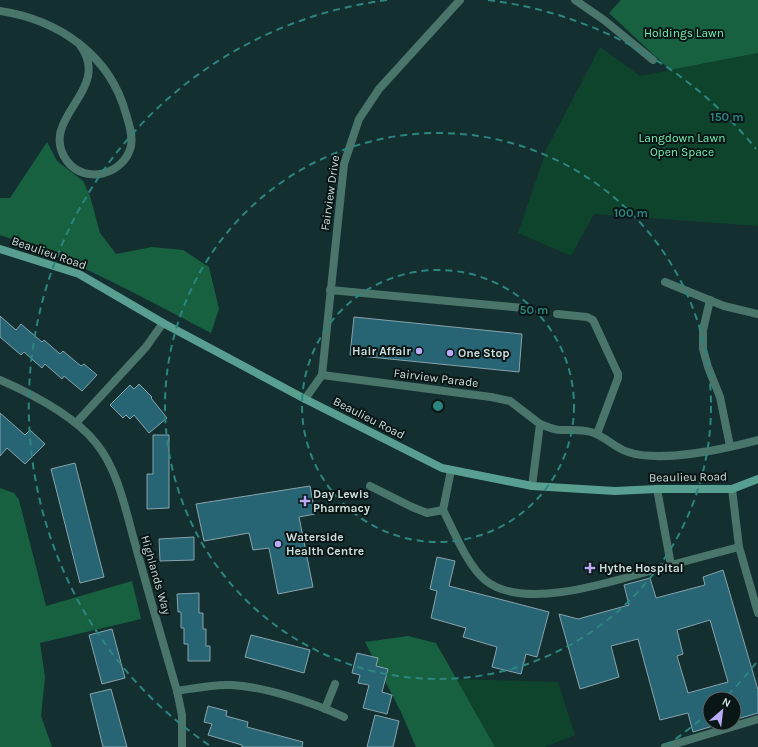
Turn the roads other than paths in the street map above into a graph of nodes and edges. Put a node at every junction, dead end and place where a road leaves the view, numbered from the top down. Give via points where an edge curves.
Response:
1 (460, 0) edge
2 (575, 0) edge
3 (0, 11) edge
4 (80, 45) junction
5 (653, 60) dead end
6 (0, 249) edge
7 (666, 282) dead end
8 (330, 290) junction
9 (710, 300) junction
10 (523, 308) dead end
11 (557, 314) dead end
12 (758, 314) edge
13 (163, 323) junction
14 (322, 375) junction
15 (0, 380) edge
16 (305, 399) junction
17 (76, 423) junction
18 (540, 424) junction
19 (597, 434) junction
20 (758, 440) edge
21 (730, 446) junction
22 (451, 470) junction
23 (758, 479) edge
24 (370, 486) dead end
25 (532, 486) junction
26 (657, 489) junction
27 (732, 489) junction
28 (443, 510) junction
29 (739, 548) junction
30 (671, 565) junction
31 (758, 613) edge
32 (335, 684) dead end
33 (177, 691) junction
34 (325, 708) junction
35 (344, 717) dead end
36 (758, 720) edge
37 (182, 747) edge
38 (665, 747) edge

1 - 8 street, Fairview Drive via 379,89 359,119 344,164
2 - 5 street
3 - 4 street via 37,20 60,31
4 - 4 street via 88,60 89,76 64,122 59,141 61,150 76,170 98,175 121,165 127,156 132,137 117,87 105,70
6 - 13 street, Beaulieu Road via 79,274
7 - 9 street
8 - 10 street
8 - 14 street, Fairview Drive
9 - 12 street via 735,310
9 - 21 street via 703,330 703,349 720,397
11 - 19 street via 593,320 618,374
13 - 16 street, Beaulieu Road
13 - 17 street via 146,347
14 - 16 street, Fairview Drive
14 - 18 street, Fairview Parade via 510,401
15 - 17 street, Highlands Way via 38,399
16 - 22 street, Beaulieu Road via 442,468
17 - 33 street, Highlands Way via 97,444 115,479
18 - 19 street, Fairview Parade via 560,430 583,430
18 - 25 street
19 - 21 street, Fairview Parade via 621,450 642,456 674,455
20 - 21 street, Fairview Parade
22 - 25 street, Beaulieu Road
22 - 28 street
23 - 27 street, Beaulieu Road
24 - 28 street via 427,513
25 - 26 street, Beaulieu Road via 615,491
26 - 27 street, Beaulieu Road
26 - 30 street
27 - 29 street
28 - 30 street via 461,546 484,580 509,592 526,594 574,591
29 - 30 street
29 - 31 street
32 - 34 street
33 - 34 street via 213,685 233,685
33 - 37 street, Highlands Way via 182,715
34 - 35 street
36 - 38 street

